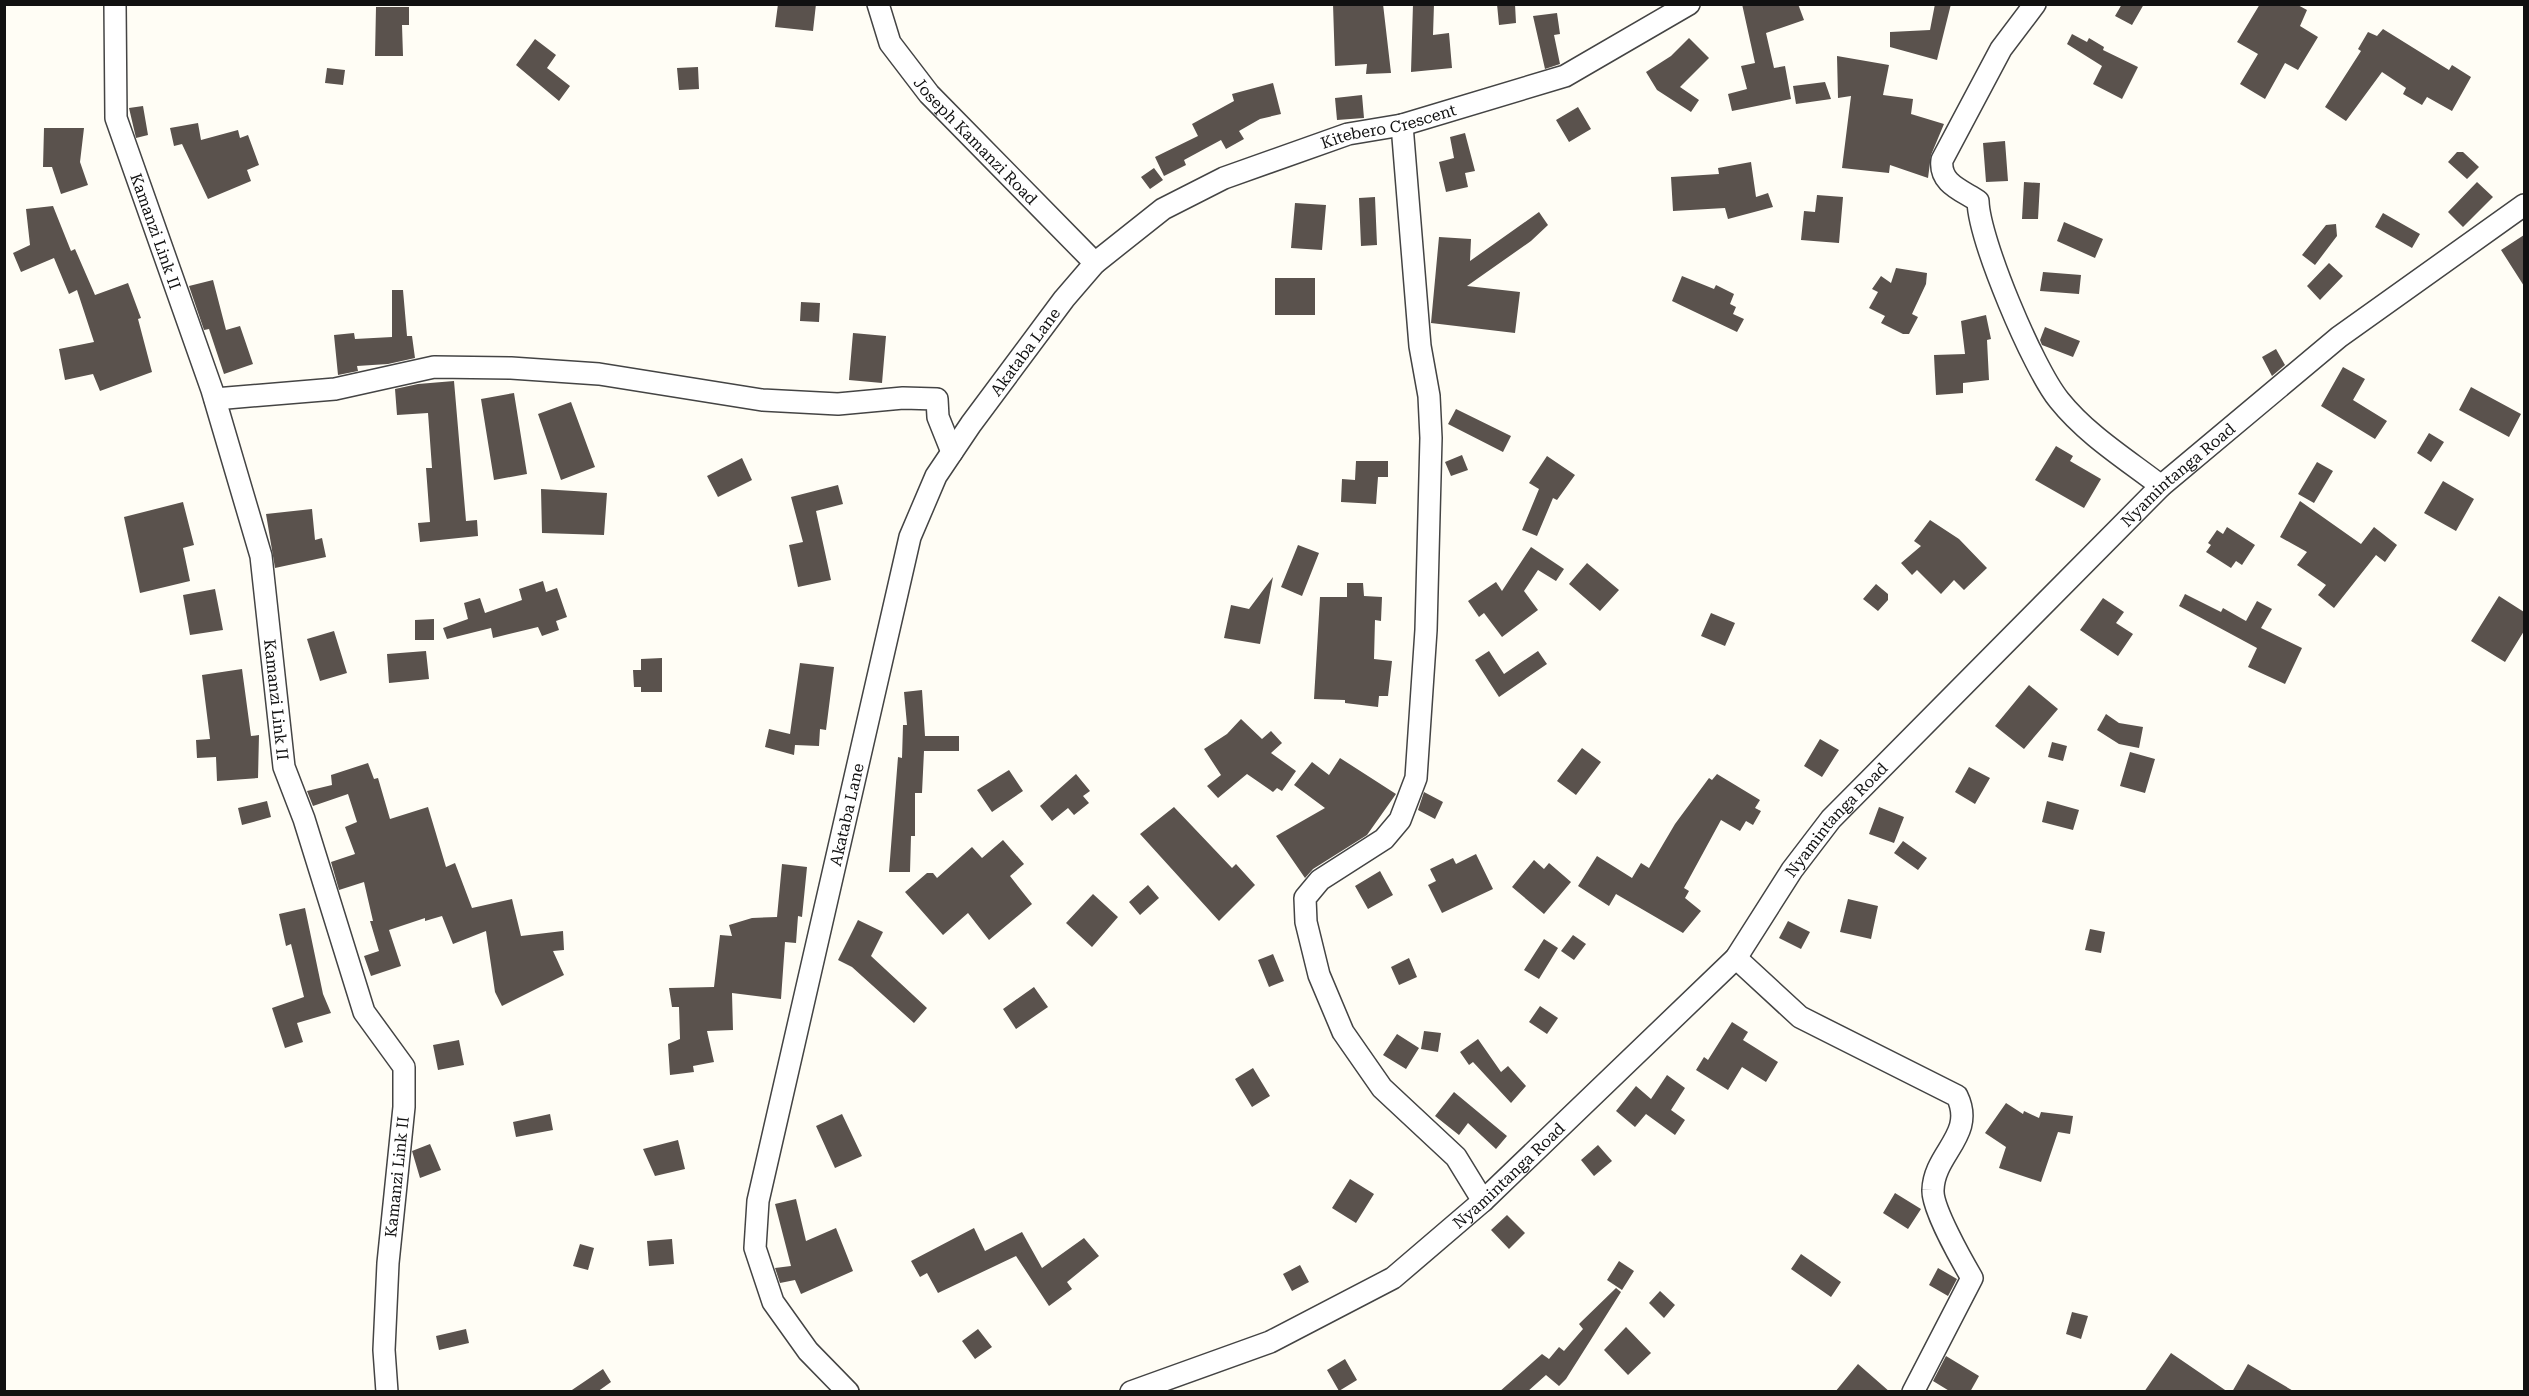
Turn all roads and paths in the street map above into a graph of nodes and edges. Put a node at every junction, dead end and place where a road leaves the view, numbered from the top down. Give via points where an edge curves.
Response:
1 (115, 4) edge
2 (878, 4) edge
3 (1689, 4) edge
4 (2035, 4) edge
5 (1402, 125) junction
6 (2524, 205) edge
7 (1095, 263) junction
8 (215, 399) junction
9 (952, 453) junction
10 (2161, 486) junction
11 (1736, 958) junction
12 (1483, 1201) junction
13 (387, 1392) edge
14 (848, 1392) edge
15 (1131, 1392) edge
16 (1912, 1392) edge

1 - 8 street, Kamanzi Link II via 116,118
2 - 7 street, Joseph Kamanzi Road via 890,43 929,94
3 - 5 street, Kitebero Crescent via 1564,76
4 - 10 street via 1990,68 1942,160 1941,171 1945,179 1978,201 1978,215 2001,280 2028,344 2058,399 2088,431
5 - 7 street, Kitebero Crescent via 1348,134 1224,178 1163,209
5 - 12 street via 1431,438 1426,630 1416,778 1400,820 1384,839 1320,879 1305,898 1306,922 1319,975 1343,1032 1382,1088 1456,1157
6 - 10 street, Nyamintanga Road via 2339,337
7 - 9 street, Akataba Lane via 1064,299
8 - 9 street via 335,389 434,368 599,374 762,400 838,404 937,399 938,417
8 - 13 street, Kamanzi Link II via 261,556 284,767 364,1012 404,1067 404,1107 388,1263 384,1350
9 - 14 street, Akataba Lane via 936,476 910,537 758,1201 755,1248 773,1302 808,1351
10 - 11 street, Nyamintanga Road via 1831,819 1792,870
11 - 12 street, Nyamintanga Road
11 - 16 street via 1800,1017 1957,1096 1964,1110 1959,1132 1937,1170 1933,1191 1972,1278
12 - 15 street, Nyamintanga Road via 1393,1278 1270,1342

